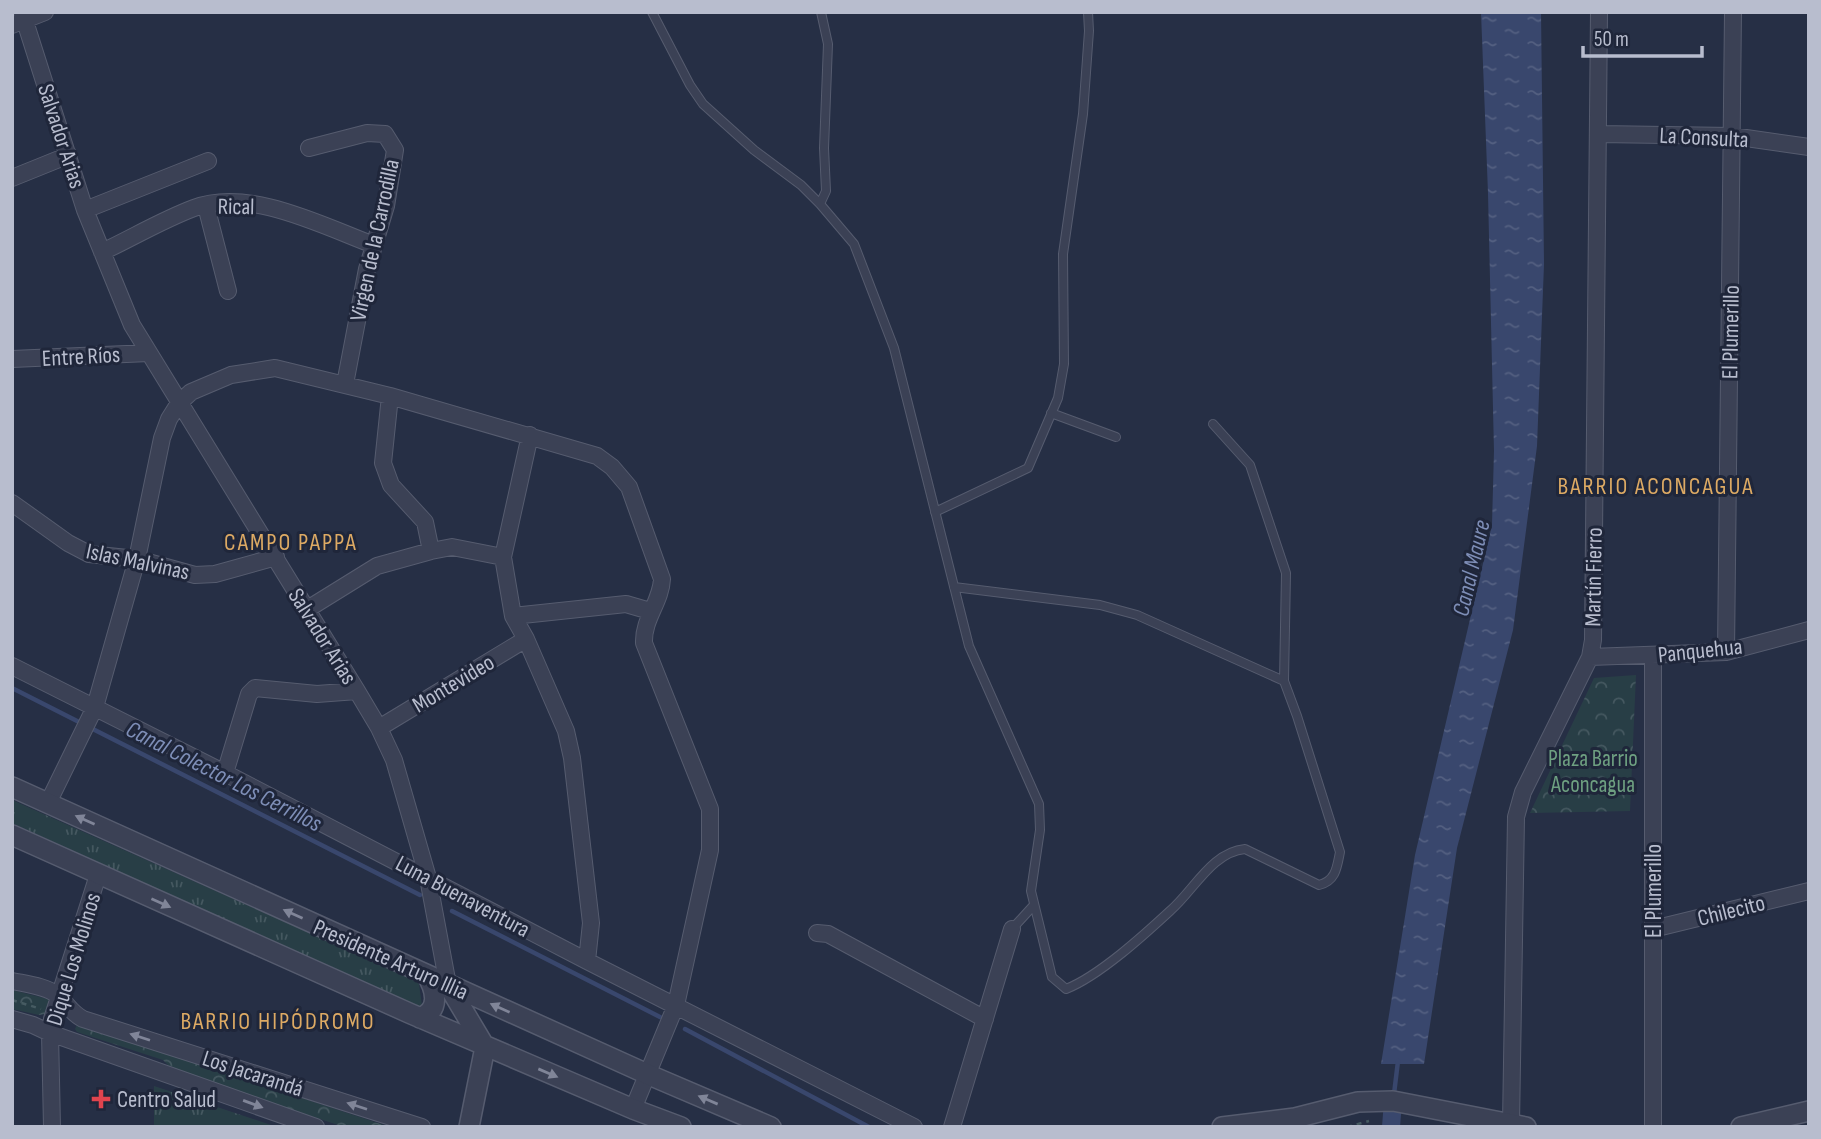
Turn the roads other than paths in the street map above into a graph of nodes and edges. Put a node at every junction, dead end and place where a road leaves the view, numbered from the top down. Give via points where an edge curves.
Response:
1 (45, 12) edge
2 (652, 12) edge
3 (821, 12) edge
4 (1088, 12) edge
5 (1599, 12) edge
6 (1733, 12) edge
7 (19, 19) edge
8 (1599, 134) junction
9 (1732, 136) junction
10 (1809, 147) edge
11 (309, 148) dead end
12 (69, 155) junction
13 (208, 161) dead end
14 (12, 178) edge
15 (820, 204) junction
16 (206, 206) junction
17 (85, 210) junction
18 (374, 245) junction
19 (102, 252) junction
20 (228, 292) dead end
21 (149, 352) junction
22 (12, 359) edge
23 (345, 384) junction
24 (390, 396) junction
25 (179, 403) junction
26 (1051, 413) junction
27 (1213, 424) dead end
28 (530, 435) junction
29 (1116, 437) dead end
30 (12, 503) edge
31 (934, 512) junction
32 (431, 551) junction
33 (276, 557) junction
34 (503, 557) junction
35 (137, 559) junction
36 (954, 587) junction
37 (306, 610) junction
38 (650, 611) junction
39 (513, 616) junction
40 (1809, 630) edge
41 (526, 639) junction
42 (1726, 652) junction
43 (1653, 655) junction
44 (1590, 657) junction
45 (12, 666) edge
46 (1284, 681) junction
47 (357, 691) junction
48 (94, 710) junction
49 (379, 728) junction
50 (225, 772) junction
51 (12, 787) edge
52 (48, 803) junction
53 (12, 835) edge
54 (99, 875) junction
55 (428, 878) junction
56 (1809, 891) edge
57 (1034, 905) junction
58 (1012, 929) joint
59 (1653, 929) junction
60 (817, 933) dead end
61 (587, 961) junction
62 (426, 974) junction
63 (12, 981) edge
64 (448, 985) junction
65 (58, 995) junction
66 (676, 1005) junction
67 (420, 1018) junction
68 (12, 1019) edge
69 (985, 1019) junction
70 (50, 1033) junction
71 (485, 1047) junction
72 (648, 1074) junction
73 (633, 1109) junction
74 (1809, 1111) edge
75 (1480, 1122) edge
76 (1519, 1126) edge
77 (52, 1127) edge
78 (316, 1127) edge
79 (422, 1127) edge
80 (469, 1127) edge
81 (681, 1127) edge
82 (771, 1127) edge
83 (914, 1127) edge
84 (952, 1127) edge
85 (1222, 1127) edge
86 (1653, 1127) edge
87 (1741, 1127) edge

1 - 7 street
2 - 15 lane via 703,104
3 - 15 lane via 828,44 826,191
4 - 26 lane via 1083,114 1063,254 1064,364
5 - 8 street, Martín Fierro
6 - 9 street, El Plumerillo
7 - 12 street, Salvador Arias
8 - 9 street, La Consulta
8 - 44 street, Martín Fierro
9 - 10 street, La Consulta
9 - 42 street, El Plumerillo
11 - 18 street, Virgen de la Carrodilla via 367,133 385,134 395,150
12 - 14 street
12 - 17 street, Salvador Arias
13 - 17 street
15 - 31 lane via 854,244 894,348
16 - 18 street, Rical via 239,201 275,208
16 - 19 street, Rical
16 - 20 street
17 - 19 street, Salvador Arias
18 - 23 street, Virgen de la Carrodilla
19 - 21 street, Salvador Arias via 132,325
21 - 22 street, Entre Ríos
21 - 25 street, Salvador Arias
23 - 24 street
23 - 25 street via 275,368 231,375 191,392
24 - 28 street
24 - 32 street via 383,463 391,485 425,522
25 - 33 street, Salvador Arias
25 - 35 street via 162,438
26 - 29 lane
26 - 31 lane via 1028,468
27 - 46 lane via 1250,465 1286,573
28 - 34 street
28 - 38 street via 597,456 629,487 662,579 662,590
30 - 35 street, Islas Malvinas via 89,554
31 - 36 lane
32 - 34 street via 452,547
32 - 37 street via 376,566
33 - 35 street, Islas Malvinas via 215,575 195,575
33 - 37 street, Salvador Arias
34 - 39 street
35 - 48 street
36 - 46 lane via 1100,605 1137,615
36 - 57 lane via 969,646 1039,804 1031,891
37 - 47 street, Salvador Arias
38 - 39 street via 626,604
38 - 66 street via 644,643 710,809 710,850
39 - 41 street
40 - 42 street, Panquehua
41 - 49 street, Montevideo
41 - 61 street via 566,731 572,758 592,923
42 - 43 street, Panquehua
43 - 44 street, Panquehua
43 - 59 street, El Plumerillo
44 - 76 street, Martín Fierro via 1523,792 1516,817
45 - 48 street, Luna Buenaventura
46 - 57 lane via 1339,852 1328,883 1319,885 1245,849 1231,851 1172,909 1085,981 1066,989 1052,977
47 - 49 street, Salvador Arias
47 - 50 street via 317,694 255,688 249,694
48 - 50 street, Luna Buenaventura
48 - 52 street
49 - 55 street, Salvador Arias via 394,760
50 - 55 street, Luna Buenaventura
51 - 52 street, Presidente Arturo Illia
62 -> 52 street, Presidente Arturo Illia
53 - 54 street, Presidente Arturo Illia
54 - 65 street, Dique Los Molinos
54 -> 67 street, Presidente Arturo Illia
55 - 61 street, Luna Buenaventura
55 - 64 street, Salvador Arias
56 - 59 street, Chilecito
57 - 58 lane
58 - 69 street
59 - 86 street, El Plumerillo
60 - 69 street via 828,934
61 - 66 street, Luna Buenaventura
62 - 64 street, Presidente Arturo Illia
62 - 67 street via 436,996 430,1012
63 - 65 street, Los Jacarandá
64 - 71 street, Salvador Arias
72 -> 64 street, Presidente Arturo Illia
65 - 70 street, Dique Los Molinos
79 -> 65 street, Los Jacarandá via 83,1018
66 - 72 street
66 - 83 street, Luna Buenaventura
67 - 71 street, Presidente Arturo Illia
68 - 70 street, Los Jacarandá
69 - 84 street
70 - 77 street, Dique Los Molinos
70 -> 78 street, Los Jacarandá
71 -> 73 street, Presidente Arturo Illia
71 - 80 street
72 - 73 street
82 -> 72 street, Presidente Arturo Illia
73 - 81 street, Presidente Arturo Illia
74 - 87 street
75 - 76 street
75 - 85 street via 1393,1101 1358,1102 1295,1118

